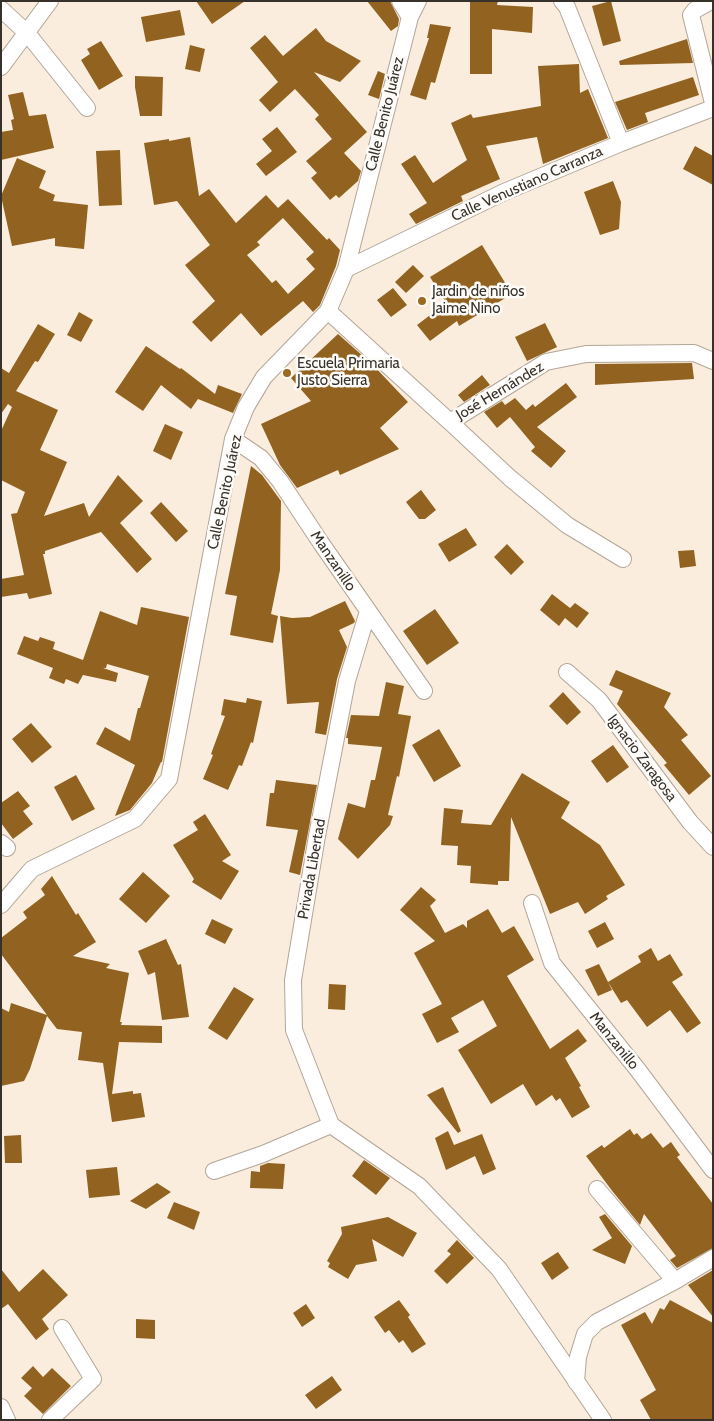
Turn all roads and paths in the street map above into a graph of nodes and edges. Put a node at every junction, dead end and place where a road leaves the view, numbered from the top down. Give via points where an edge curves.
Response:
1 (50, 1) edge
2 (400, 1) edge
3 (418, 1) edge
4 (562, 1) edge
5 (710, 1) edge
6 (1, 8) edge
7 (410, 17) junction
8 (27, 33) junction
9 (1, 67) edge
10 (713, 103) edge
11 (88, 108) dead end
12 (713, 108) edge
13 (621, 143) junction
14 (346, 269) junction
15 (328, 311) junction
16 (713, 361) edge
17 (450, 422) junction
18 (234, 439) junction
19 (623, 559) dead end
20 (368, 611) junction
21 (567, 672) dead end
22 (424, 692) dead end
23 (713, 847) edge
24 (532, 903) dead end
25 (1, 905) edge
26 (330, 1125) junction
27 (713, 1170) edge
28 (214, 1171) dead end
29 (597, 1189) dead end
30 (713, 1258) edge
31 (675, 1282) junction
32 (62, 1328) dead end
33 (576, 1382) junction
34 (1, 1407) edge
35 (7, 1420) edge
36 (50, 1420) edge
37 (603, 1420) edge

1 - 8 street
2 - 7 street
3 - 7 street, Calle Benito Juárez
4 - 13 street via 571,16
5 - 10 street via 691,15
6 - 8 street
7 - 14 street, Calle Benito Juárez
8 - 9 street
8 - 11 street
12 - 13 street, Calle Venustiano Carranza
13 - 14 street, Calle Venustiano Carranza via 502,193
14 - 15 street, Calle Benito Juárez
15 - 17 street, José Hernández
15 - 18 street, Calle Benito Juárez via 264,378 246,408
16 - 17 street, José Hernández via 694,353 684,353 586,354 546,362
17 - 19 street via 567,525
18 - 20 street, Manzanillo via 261,458 280,481
18 - 25 street, Calle Benito Juárez via 169,779 134,819 32,869
20 - 22 street, Manzanillo
20 - 26 street, Privada Libertad via 347,681 293,980 294,1030
21 - 23 street, Ignacio Zaragosa via 599,700 690,822
24 - 27 street, Manzanillo via 552,963
26 - 28 street
26 - 33 street via 419,1186 459,1227 499,1269
29 - 31 street
30 - 31 street
31 - 33 street via 597,1322 585,1334 578,1357
32 - 36 street via 92,1379
33 - 37 street
34 - 35 street

